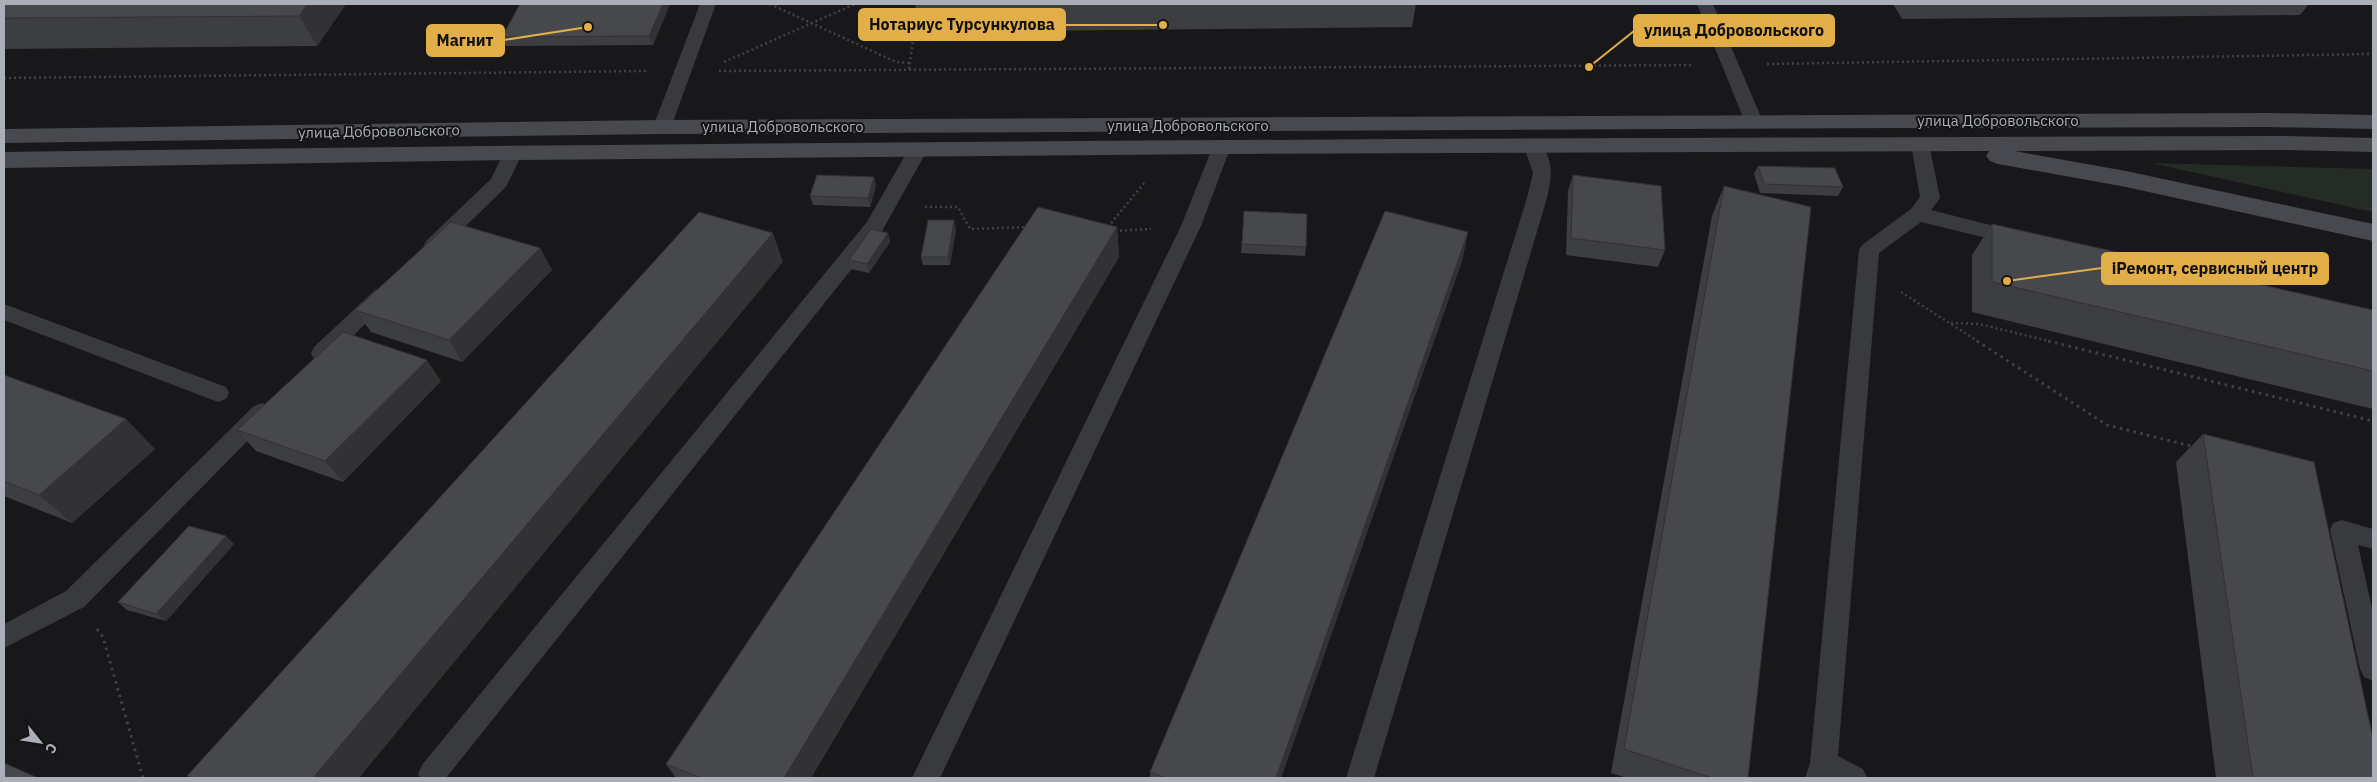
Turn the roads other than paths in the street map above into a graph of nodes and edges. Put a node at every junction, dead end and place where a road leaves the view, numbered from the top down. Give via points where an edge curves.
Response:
1 (708, 4) edge
2 (1705, 4) edge
3 (1754, 122) junction
4 (2373, 122) edge
5 (662, 127) junction
6 (4, 136) edge
7 (1920, 144) junction
8 (2373, 145) edge
9 (1222, 146) junction
10 (1765, 146) junction
11 (1534, 147) junction
12 (918, 149) junction
13 (513, 152) junction
14 (4, 160) edge
15 (1918, 214) junction
16 (2373, 233) edge
17 (2034, 243) edge
18 (422, 256) edge
19 (394, 283) edge
20 (4, 312) edge
21 (310, 364) edge
22 (218, 393) dead end
23 (276, 398) edge
24 (2373, 539) edge
25 (4, 637) edge
26 (2373, 669) edge
27 (1821, 770) edge
28 (432, 774) dead end
29 (926, 778) edge
30 (1360, 778) edge
31 (1853, 778) edge

1 - 5 lane
2 - 3 lane
3 - 4 main road, улица Добровольского
3 - 5 main road, улица Добровольского
3 - 10 main road
5 - 6 main road, улица Добровольского
7 - 8 main road, улица Добровольского
7 - 10 main road, улица Добровольского
7 - 15 lane via 1930,198
7 - 16 main road, улица Добровольского via 2126,179
9 - 11 main road, улица Добровольского
9 - 12 main road, улица Добровольского
9 - 29 lane via 1191,226
10 - 11 main road, улица Добровольского
11 - 30 lane via 1543,172 1537,198
12 - 13 main road, улица Добровольского
12 - 28 lane via 874,226
13 - 14 main road, улица Добровольского
13 - 18 lane via 499,182
15 - 17 lane
15 - 27 lane via 1869,250
19 - 21 lane
20 - 22 lane
23 - 25 lane via 75,599
24 - 26 lane via 2342,530
27 - 31 lane

